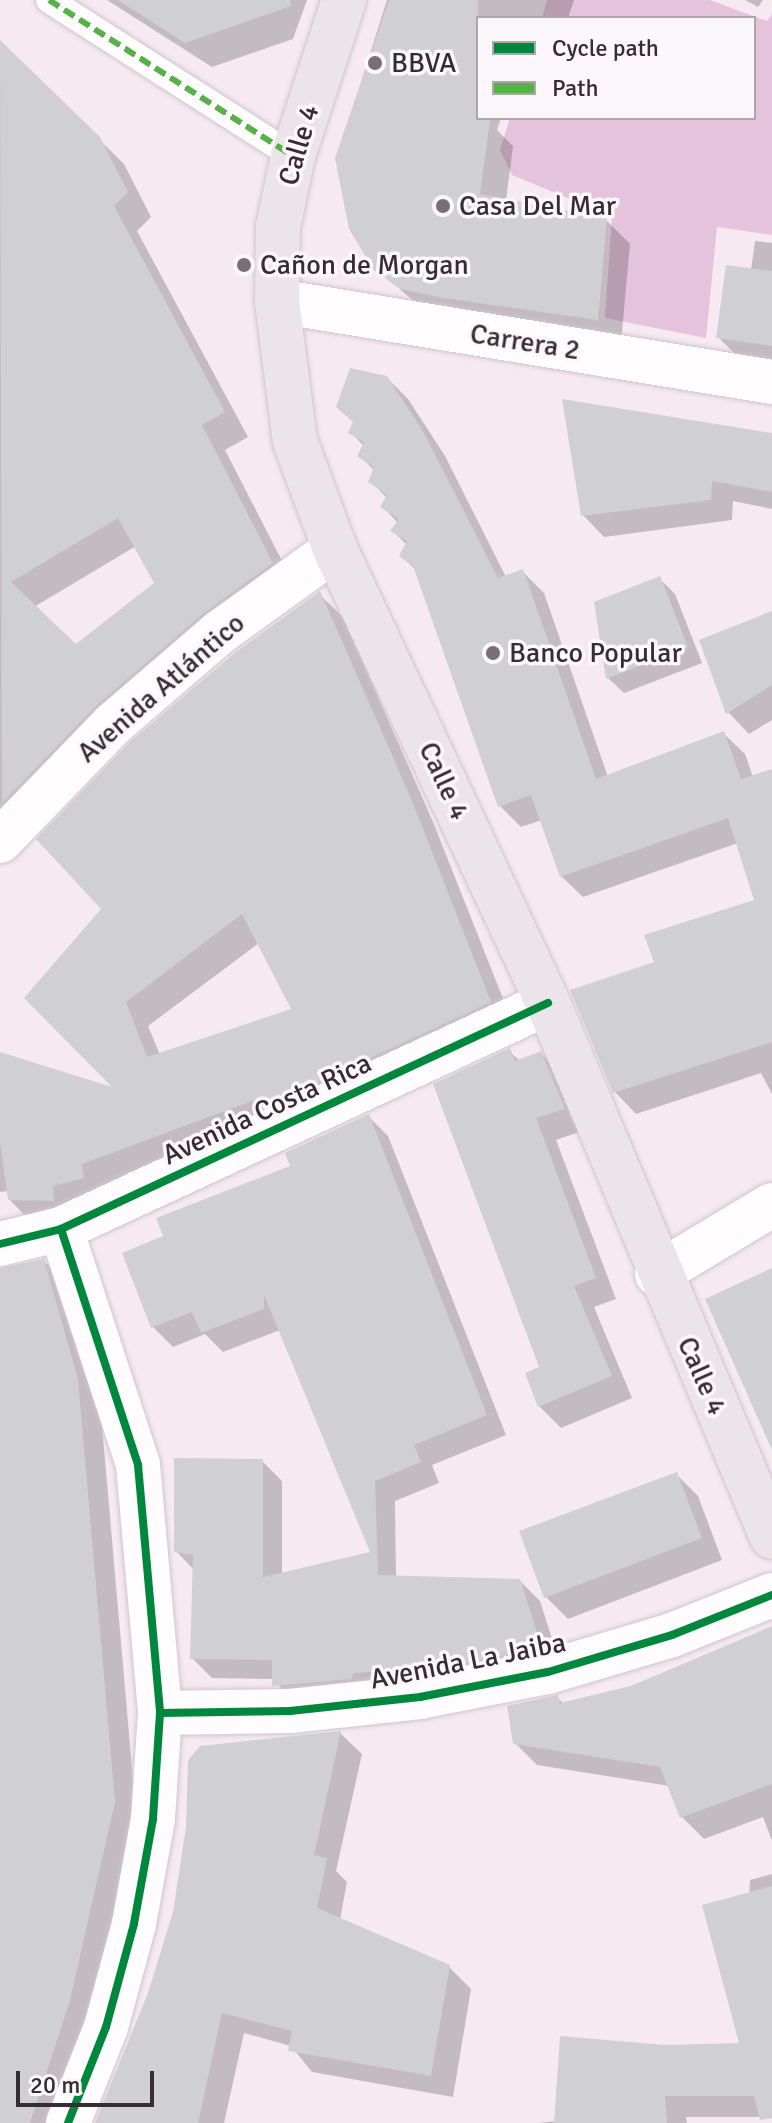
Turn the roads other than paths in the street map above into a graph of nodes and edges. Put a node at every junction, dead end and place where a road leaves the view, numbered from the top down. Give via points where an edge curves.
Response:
1 (49, 0) edge
2 (344, 0) edge
3 (293, 156) junction
4 (277, 301) junction
5 (772, 382) edge
6 (335, 549) junction
7 (0, 841) edge
8 (548, 1003) junction
9 (772, 1205) edge
10 (61, 1229) junction
11 (0, 1244) edge
12 (657, 1274) junction
13 (772, 1537) edge
14 (772, 1595) edge
15 (160, 1713) junction
16 (68, 2123) edge

1 - 3 street
2 - 3 main road, Calle 4
3 - 4 main road, Calle 4 via 278,227
4 - 5 street, Carrera 2
4 - 6 main road, Calle 4 via 295,441
6 - 7 street, Avenida Atlántico via 220,632 113,724
6 - 8 main road, Calle 4
8 - 10 street, Avenida Costa Rica
8 - 12 main road, Calle 4
9 - 12 street
10 - 11 street, Avenida Costa Rica
10 - 15 street via 138,1465
12 - 13 main road, Calle 4
14 - 15 street, Avenida La Jaiba via 672,1635 548,1672 420,1697 290,1711
15 - 16 street via 153,1819 134,1924 106,2027

